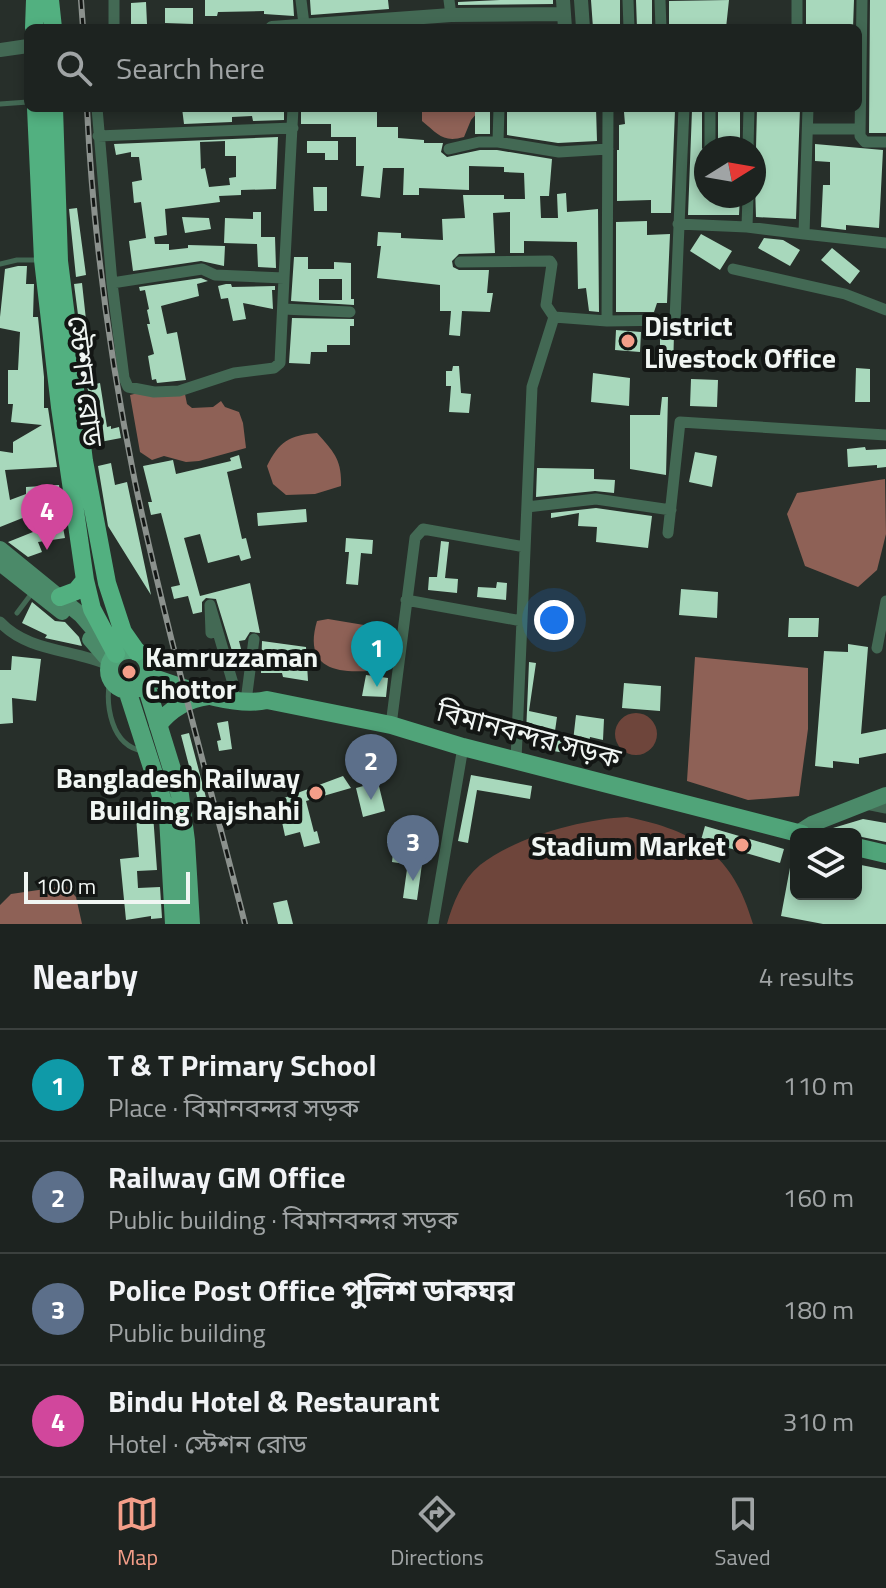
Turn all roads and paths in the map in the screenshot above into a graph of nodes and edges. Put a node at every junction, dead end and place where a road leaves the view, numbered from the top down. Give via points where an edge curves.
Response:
1 (35, 0) edge
2 (50, 0) edge
3 (114, 0) edge
4 (301, 0) edge
5 (581, 0) edge
6 (628, 0) edge
7 (660, 0) edge
8 (797, 0) edge
9 (862, 0) edge
10 (450, 8) edge
11 (563, 14) edge
12 (499, 21) edge
13 (34, 24) edge
14 (53, 24) edge
15 (114, 24) edge
16 (295, 24) edge
17 (397, 24) edge
18 (583, 24) edge
19 (629, 24) edge
20 (661, 24) edge
21 (797, 24) edge
22 (862, 24) edge
23 (24, 47) edge
24 (0, 50) edge
25 (24, 102) edge
26 (0, 104) edge
27 (36, 112) edge
28 (54, 112) edge
29 (97, 112) edge
30 (293, 112) edge
31 (499, 112) edge
32 (608, 112) edge
33 (684, 112) edge
34 (710, 112) edge
35 (749, 112) edge
36 (808, 112) edge
37 (860, 112) edge
38 (293, 128) junction
39 (808, 129) junction
40 (860, 129) junction
41 (98, 136) junction
42 (710, 136) edge
43 (748, 136) edge
44 (498, 142) junction
45 (886, 142) edge
46 (449, 149) dead end
47 (608, 149) junction
48 (748, 208) edge
49 (678, 224) junction
50 (747, 227) junction
51 (804, 234) junction
52 (886, 243) edge
53 (51, 260) junction
54 (460, 262) dead end
55 (0, 264) edge
56 (733, 269) dead end
57 (284, 278) junction
58 (112, 283) junction
59 (283, 309) junction
60 (886, 310) edge
61 (350, 312) dead end
62 (554, 317) junction
63 (607, 321) junction
64 (886, 435) edge
65 (527, 507) junction
66 (671, 510) junction
67 (668, 533) dead end
68 (525, 547) junction
69 (0, 549) edge
70 (0, 563) edge
71 (85, 580) junction
72 (37, 587) junction
73 (60, 597) junction
74 (406, 600) junction
75 (886, 601) edge
76 (17, 613) dead end
77 (522, 621) junction
78 (0, 622) edge
79 (211, 633) dead end
80 (254, 639) dead end
81 (877, 648) dead end
82 (112, 663) junction
83 (144, 669) junction
84 (127, 690) junction
85 (240, 694) junction
86 (211, 695) junction
87 (158, 725) junction
88 (391, 725) junction
89 (463, 747) junction
90 (148, 752) junction
91 (516, 760) junction
92 (886, 795) edge
93 (862, 803) junction
94 (886, 808) edge
95 (807, 828) edge
96 (790, 831) edge
97 (862, 848) edge
98 (886, 854) edge
99 (174, 924) edge
100 (191, 924) edge
101 (433, 924) edge

1 - 13 highway
2 - 14 highway
3 - 15 street
4 - 16 street
5 - 18 street
6 - 19 street
7 - 20 street
8 - 21 street
9 - 22 street
10 - 12 street
10 - 17 street
11 - 12 street
23 - 24 street
25 - 26 lane
27 - 53 highway, স্টেশন রোড
28 - 53 highway, স্টেশন রোড
29 - 41 street
30 - 38 street
31 - 44 street
32 - 47 street
33 - 49 street
34 - 42 street
35 - 43 street
36 - 39 street
37 - 40 street
38 - 41 street
38 - 57 street
39 - 40 street
39 - 51 street
40 - 45 street via 865,142
41 - 58 street
44 - 46 street
44 - 47 street via 559,152
47 - 63 street
48 - 50 street
49 - 50 street
49 - 63 street via 675,320
50 - 51 street
51 - 52 street
53 - 55 lane
53 - 71 highway, স্টেশন রোড via 60,407
53 - 83 highway, স্টেশন রোড via 99,548 117,618
54 - 62 street via 550,261 546,305
56 - 60 street via 845,294
57 - 58 street via 215,275 202,269
57 - 59 street
58 - 59 street via 124,378 128,387 154,392 274,368 280,363
59 - 61 street
62 - 63 street
62 - 65 street via 532,387
64 - 66 street via 680,422
65 - 66 street via 596,499
65 - 68 street
66 - 67 street
68 - 74 street via 423,529 415,538
68 - 77 street
69 - 72 main road
70 - 72 main road
71 - 73 highway via 76,591
71 - 82 highway, স্টেশন রোড
72 - 73 main road
72 - 76 lane
72 - 82 main road
73 - 82 main road via 81,615
74 - 77 street
74 - 88 street
75 - 81 street
77 - 91 street
78 - 82 street via 33,644
79 - 85 street via 210,605
80 - 85 street
82 - 83 main road via 126,650
82 - 84 main road via 120,688
82 - 90 lane via 109,711 121,739 132,750
83 - 84 main road via 140,687
83 - 85 main road
83 - 86 main road
83 - 87 main road, স্টেশন রোড
84 - 90 main road
85 - 86 main road
85 - 88 main road, বিমানবন্দর সড়ক via 258,692 267,700
86 - 87 main road via 169,711
87 - 100 main road, স্টেশন রোড via 180,795
88 - 89 main road, বিমানবন্দর সড়ক
89 - 91 main road, বিমানবন্দর সড়ক
89 - 101 street
90 - 99 main road via 168,817
91 - 96 main road, বিমানবন্দর সড়ক
92 - 93 main road
93 - 94 street
93 - 95 main road
97 - 98 main road

